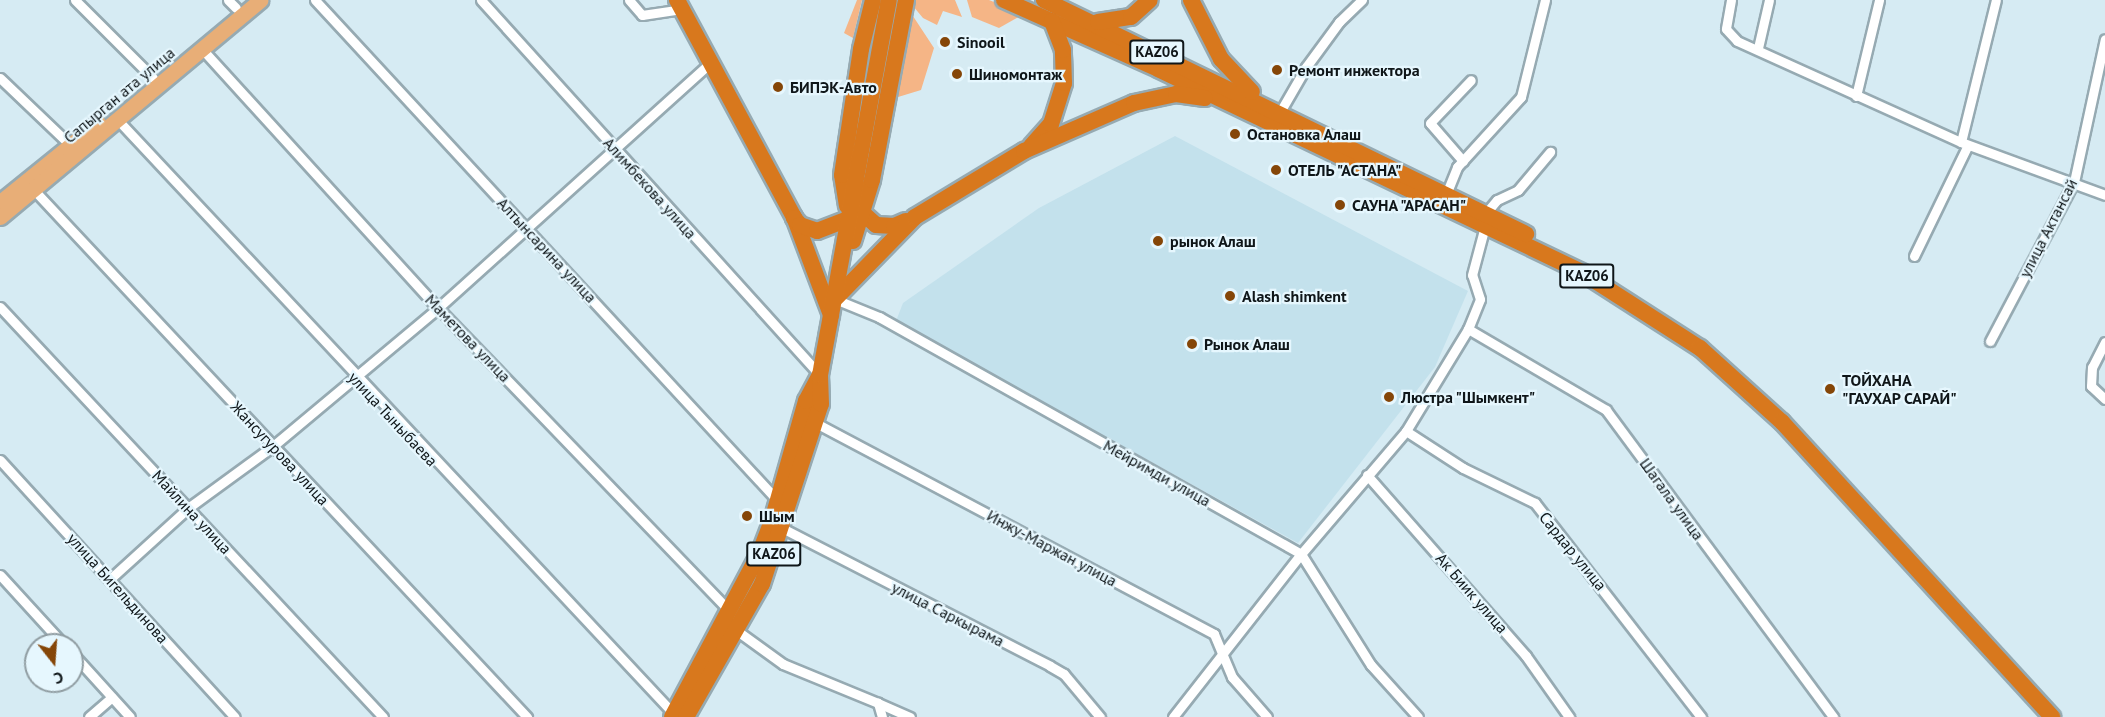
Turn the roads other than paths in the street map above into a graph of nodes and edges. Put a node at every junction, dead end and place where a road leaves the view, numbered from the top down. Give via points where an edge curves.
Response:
1 (75, 0) edge
2 (260, 0) edge
3 (315, 0) edge
4 (481, 0) edge
5 (629, 0) edge
6 (873, 0) edge
7 (889, 0) edge
8 (906, 0) edge
9 (1004, 0) edge
10 (1044, 0) edge
11 (1149, 0) edge
12 (1191, 0) edge
13 (1362, 0) edge
14 (1545, 0) edge
15 (1731, 0) edge
16 (1769, 0) edge
17 (1879, 0) edge
18 (1996, 0) edge
19 (236, 3) edge
20 (680, 4) edge
21 (1052, 21) junction
22 (1093, 21) junction
23 (2105, 39) edge
24 (1758, 48) junction
25 (202, 49) junction
26 (711, 62) junction
27 (0, 78) edge
28 (153, 78) junction
29 (1471, 80) dead end
30 (1856, 96) junction
31 (1275, 109) junction
32 (1251, 114) junction
33 (117, 119) junction
34 (1965, 144) junction
35 (70, 145) junction
36 (615, 150) junction
37 (1024, 151) junction
38 (1550, 152) dead end
39 (1463, 161) junction
40 (2074, 182) junction
41 (34, 190) junction
42 (1447, 192) junction
43 (2105, 195) edge
44 (0, 202) edge
45 (855, 212) junction
46 (0, 217) edge
47 (794, 217) junction
48 (915, 217) junction
49 (1485, 219) junction
50 (525, 228) junction
51 (1914, 256) dead end
52 (835, 299) junction
53 (0, 307) edge
54 (438, 308) junction
55 (831, 316) junction
56 (1468, 329) junction
57 (1990, 341) dead end
58 (2105, 342) edge
59 (820, 375) junction
60 (356, 378) junction
61 (2105, 399) edge
62 (808, 419) junction
63 (1407, 431) junction
64 (273, 446) junction
65 (0, 460) edge
66 (1367, 475) junction
67 (778, 501) junction
68 (188, 508) junction
69 (782, 528) junction
70 (1301, 554) junction
71 (0, 575) edge
72 (110, 579) junction
73 (736, 620) junction
74 (53, 633) edge
75 (1224, 656) junction
76 (84, 666) edge
77 (112, 697) junction
78 (878, 703) junction
79 (677, 716) edge
80 (89, 717) edge
81 (130, 717) edge
82 (235, 717) edge
83 (383, 717) edge
84 (527, 717) edge
85 (882, 717) edge
86 (910, 717) edge
87 (1100, 717) edge
88 (1173, 717) edge
89 (1267, 717) edge
90 (1418, 717) edge
91 (1569, 717) edge
92 (1701, 717) edge
93 (1833, 717) edge
94 (2052, 717) edge
95 (2064, 717) edge

1 - 28 street
2 - 25 main road, Сапырган ата улица
3 - 50 street, Алтынсарина улица
4 - 36 street, Алимбекова улица
5 - 20 street via 642,15
6 - 45 highway via 861,49 842,176
7 - 45 highway, KАZ06
8 - 45 highway
9 - 21 highway, KАZ06
10 - 22 highway, KАZ06
11 - 22 highway via 1131,17 1114,22
12 - 31 highway via 1234,76
13 - 31 street via 1339,22
14 - 39 street via 1521,97
15 - 24 street via 1726,29 1730,37
16 - 24 street
17 - 30 street
18 - 34 street
19 - 28 main road, Сапырган ата улица
20 - 26 highway
21 - 32 highway, KАZ06
21 - 37 highway via 1063,50 1062,94 1051,124
22 - 31 highway, KАZ06
23 - 40 street, улица Актансай
24 - 30 street
25 - 33 main road, Сапырган ата улица
25 - 54 street, Маметова улица
26 - 36 street
26 - 47 highway
27 - 35 street
28 - 35 main road, Сапырган ата улица
29 - 39 street via 1430,123
30 - 34 street
31 - 42 highway, KАZ06
32 - 37 highway, KАZ06 via 1193,94 1154,98
32 - 49 highway, KАZ06
33 - 41 main road, Сапырган ата улица
33 - 60 street, улица Тыныбаева
34 - 40 street
34 - 51 street
35 - 44 main road, Сапырган ата улица
36 - 50 street
36 - 59 street, Алимбекова улица
37 - 48 highway, KАZ06
38 - 49 street via 1518,190 1497,200
39 - 42 street
40 - 43 street
40 - 57 street, улица Актансай
41 - 46 main road, Сапырган ата улица
41 - 64 street, Жансугурова улица
42 - 49 highway, KАZ06
45 - 47 highway via 817,231 800,225
45 - 48 highway via 884,227
45 - 52 highway, KАZ06
47 - 55 highway
48 - 52 highway, KАZ06
49 - 56 street via 1472,275 1480,299
49 - 94 highway, KАZ06 via 1638,306 1737,378 1782,422
49 - 95 highway, KАZ06 via 1643,298 1743,371
50 - 54 street
50 - 67 street, Алтынсарина улица
52 - 55 highway, KАZ06
52 - 70 street, Мейримди улица via 879,317
53 - 68 street, Майлина улица
54 - 60 street
54 - 73 street, Маметова улица
55 - 59 highway, KАZ06
56 - 63 street
56 - 93 street, Шагала улица via 1606,410
58 - 61 street via 2092,368 2091,386
59 - 62 highway, KАZ06
60 - 64 street
60 - 79 street, улица Тыныбаева
62 - 67 highway, KАZ06
62 - 69 highway, KАZ06
62 - 75 street, Инжу-Маржан улица via 1215,634
63 - 66 street
63 - 92 street, Сардар улица via 1463,468 1535,503
64 - 68 street
64 - 84 street, Жансугурова улица
65 - 72 street, улица Бигельдинова
66 - 70 street
66 - 91 street, Ак Биик улица via 1526,656
67 - 73 highway, KАZ06
68 - 72 street
68 - 83 street, Майлина улица
69 - 73 highway, KАZ06 via 762,584
69 - 87 street, улица Саркырама via 1064,674
70 - 75 street
70 - 90 street, Мейримди улица via 1371,665
71 - 74 street
72 - 82 street, улица Бигельдинова
73 - 78 street, Маметова улица via 783,664
73 - 79 highway, KАZ06
75 - 88 street
75 - 89 street, Инжу-Маржан улица via 1232,677
76 - 77 street
77 - 80 street
77 - 81 street
78 - 85 street
78 - 86 street, Маметова улица

